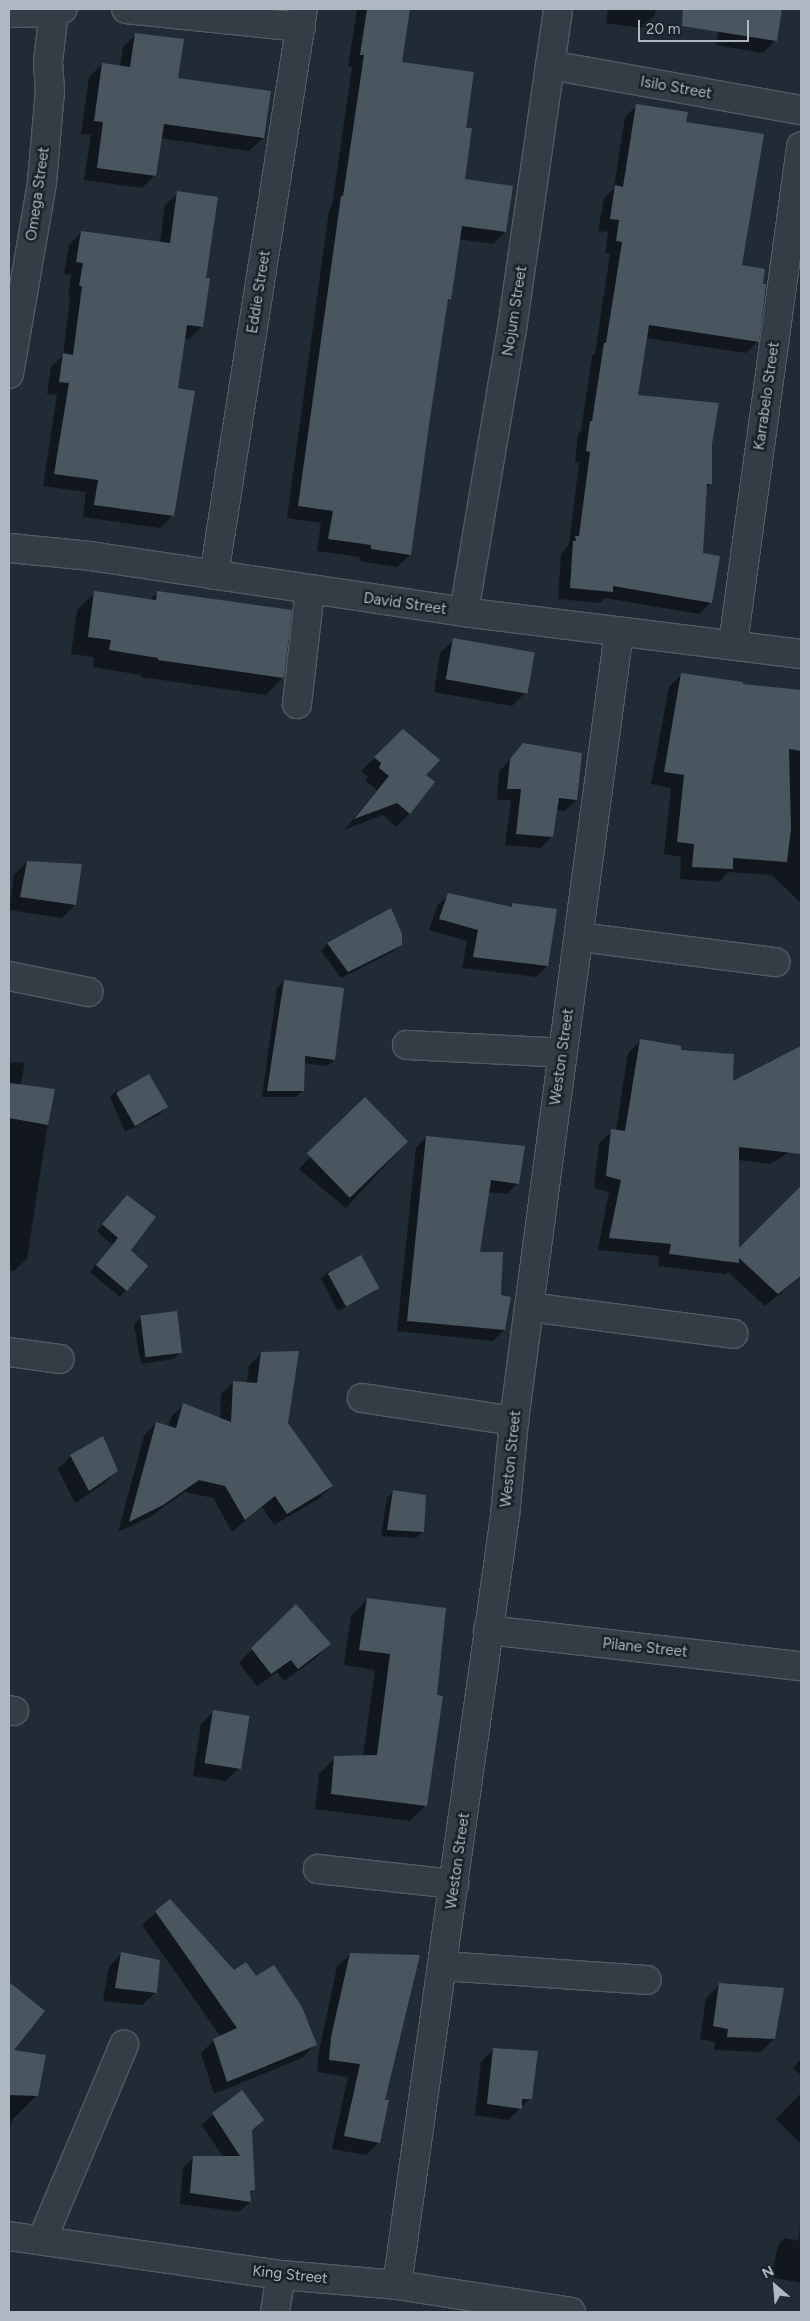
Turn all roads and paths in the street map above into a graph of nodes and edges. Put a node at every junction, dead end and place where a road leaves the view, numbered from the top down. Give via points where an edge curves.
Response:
1 (126, 9) edge
2 (558, 9) edge
3 (59, 11) edge
4 (9, 13) edge
5 (302, 18) edge
6 (550, 65) junction
7 (801, 110) edge
8 (801, 147) edge
9 (9, 374) edge
10 (9, 548) edge
11 (214, 575) junction
12 (310, 590) junction
13 (464, 612) junction
14 (619, 632) junction
15 (733, 644) junction
16 (801, 654) edge
17 (298, 704) dead end
18 (579, 937) junction
19 (775, 962) dead end
20 (9, 976) edge
21 (88, 992) dead end
22 (407, 1045) dead end
23 (563, 1053) junction
24 (528, 1307) junction
25 (732, 1334) dead end
26 (9, 1352) edge
27 (60, 1359) dead end
28 (362, 1398) dead end
29 (514, 1421) junction
30 (488, 1630) junction
31 (801, 1666) edge
32 (318, 1869) dead end
33 (454, 1884) junction
34 (442, 1966) junction
35 (647, 1980) dead end
36 (124, 2045) dead end
37 (9, 2236) edge
38 (42, 2240) junction
39 (281, 2276) junction
40 (397, 2285) junction
41 (275, 2312) edge
42 (571, 2312) edge

1 - 5 street
2 - 6 street, Nojum Street
3 - 4 street
3 - 9 street, Omega Street via 48,61 50,91 42,182
5 - 11 street, Eddie Street
6 - 7 street, Isilo Street
6 - 13 street, Nojum Street via 512,329
8 - 15 street, Karrabelo Street
10 - 11 street, David Street via 90,556
11 - 12 street, David Street
12 - 13 street, David Street
12 - 17 street
13 - 14 street, David Street
14 - 15 street, David Street
14 - 18 street, Weston Street
15 - 16 street, David Street
18 - 19 street
18 - 23 street, Weston Street
20 - 21 street
22 - 23 street
23 - 24 street, Weston Street
24 - 25 street
24 - 29 street, Weston Street
26 - 27 street
28 - 29 street
29 - 30 street, Weston Street via 505,1516
30 - 31 street, Pilane Street
30 - 33 street, Weston Street
32 - 33 street
33 - 34 street, Weston Street
34 - 35 street
34 - 40 street, Weston Street
36 - 38 street
37 - 38 street, King Street
38 - 39 street, King Street
39 - 40 street, King Street
39 - 41 street
40 - 42 street, King Street

